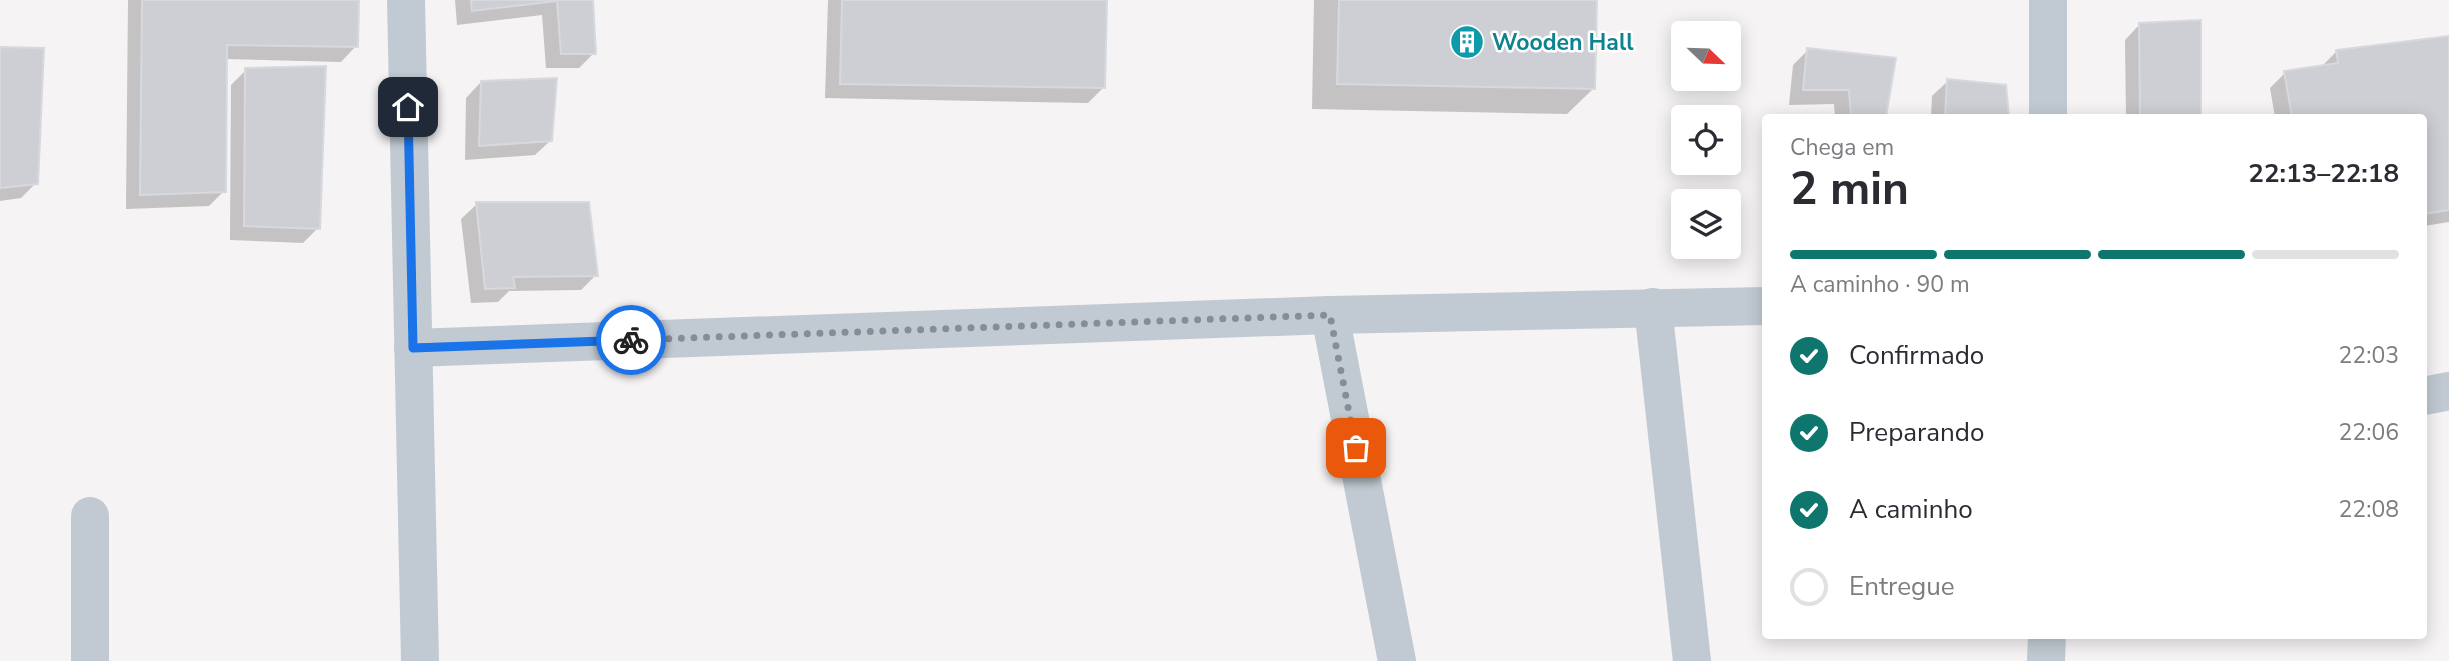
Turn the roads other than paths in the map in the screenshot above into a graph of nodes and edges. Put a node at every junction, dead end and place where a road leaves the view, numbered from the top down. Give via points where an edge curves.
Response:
1 (406, 0) edge
2 (2048, 0) edge
3 (2048, 114) edge
4 (1762, 306) edge
5 (1653, 307) junction
6 (1330, 315) junction
7 (413, 348) junction
8 (2449, 391) edge
9 (2427, 395) edge
10 (90, 516) dead end
11 (2046, 639) edge
12 (90, 661) edge
13 (420, 661) edge
14 (1397, 661) edge
15 (1692, 661) edge
16 (2046, 661) edge

1 - 7 street
2 - 3 street
4 - 5 street
5 - 6 street
5 - 15 street
6 - 7 street
6 - 14 street
7 - 13 street
8 - 9 street
10 - 12 street
11 - 16 street

